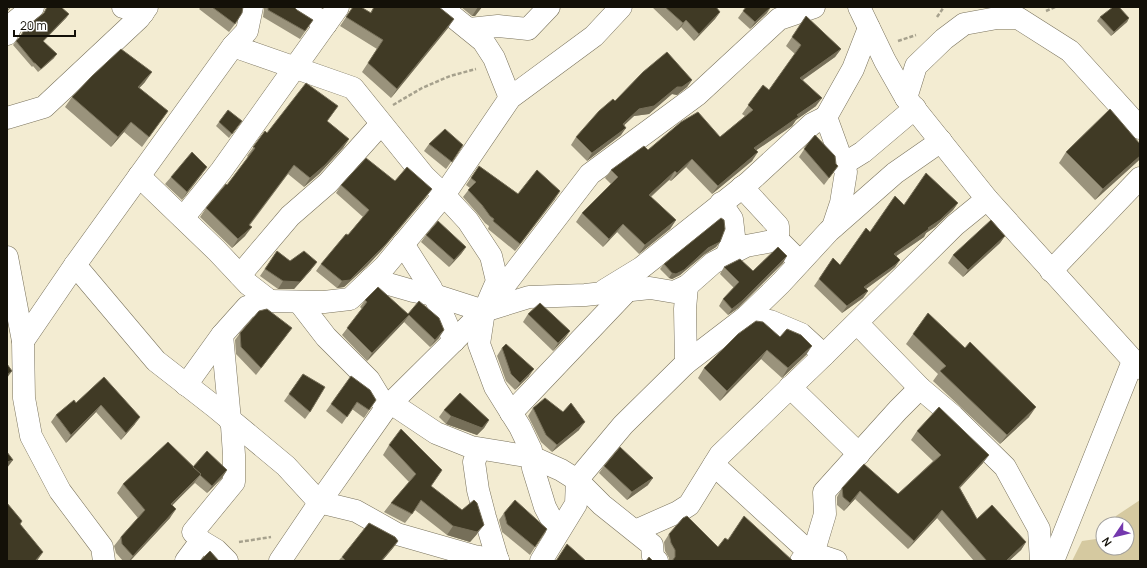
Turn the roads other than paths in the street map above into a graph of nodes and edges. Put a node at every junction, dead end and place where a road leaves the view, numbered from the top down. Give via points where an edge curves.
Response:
1 (34, 7) edge
2 (252, 7) edge
3 (299, 7) edge
4 (441, 7) edge
5 (549, 7) edge
6 (621, 7) edge
7 (814, 7) edge
8 (859, 7) edge
9 (138, 9) edge
10 (332, 16) edge
11 (869, 28) junction
12 (469, 29) junction
13 (7, 34) edge
14 (233, 46) junction
15 (295, 68) junction
16 (510, 98) junction
17 (910, 103) junction
18 (7, 118) edge
19 (826, 118) junction
20 (381, 124) junction
21 (1140, 128) edge
22 (941, 141) junction
23 (842, 165) junction
24 (139, 176) junction
25 (1140, 178) edge
26 (742, 187) junction
27 (444, 195) junction
28 (987, 199) junction
29 (721, 203) junction
30 (183, 218) junction
31 (833, 228) junction
32 (778, 240) junction
33 (403, 244) junction
34 (7, 257) edge
35 (726, 257) junction
36 (800, 262) junction
37 (75, 265) junction
38 (1051, 271) junction
39 (240, 275) junction
40 (371, 279) junction
41 (9, 285) edge
42 (687, 286) junction
43 (628, 290) junction
44 (601, 293) junction
45 (434, 296) junction
46 (270, 301) junction
47 (299, 302) junction
48 (484, 311) junction
49 (746, 317) junction
50 (857, 323) junction
51 (222, 335) junction
52 (23, 341) junction
53 (454, 341) junction
54 (824, 355) junction
55 (686, 363) junction
56 (1137, 365) edge
57 (186, 385) junction
58 (790, 387) junction
59 (920, 388) junction
60 (389, 405) junction
61 (511, 413) junction
62 (230, 420) junction
63 (480, 448) junction
64 (859, 454) junction
65 (532, 457) junction
66 (714, 465) junction
67 (577, 480) junction
68 (319, 502) junction
69 (635, 531) junction
70 (558, 532) junction
71 (206, 544) junction
72 (805, 556) edge
73 (498, 560) edge
74 (104, 561) edge
75 (186, 561) edge
76 (227, 561) edge
77 (280, 561) edge
78 (540, 561) edge
79 (657, 561) edge
80 (836, 561) edge
81 (1041, 561) edge
82 (1053, 561) edge

1 - 13 street via 12,24
2 - 14 street via 247,31
3 - 10 street
4 - 12 street
5 - 12 street via 528,29 498,26
6 - 16 street via 594,36
7 - 48 street via 779,19 697,95 590,174
8 - 11 street
9 - 18 street via 44,107
10 - 15 street
11 - 17 street
11 - 19 street via 853,69
12 - 16 street via 483,41 496,62
14 - 15 street
14 - 24 street
15 - 20 street via 352,88
15 - 30 street via 221,171
16 - 27 street
17 - 21 street via 916,66 944,39 964,24 997,18 1018,18 1070,51
17 - 22 street
17 - 23 street via 863,152
19 - 23 street
19 - 26 street via 812,124
20 - 27 street via 424,176
20 - 39 street via 328,184 290,216
22 - 28 street
22 - 31 street via 895,173
23 - 31 street via 846,172 841,203
24 - 30 street
24 - 37 street
25 - 38 street
26 - 29 street
26 - 32 street via 778,226
27 - 33 street
27 - 48 street via 468,221 491,256 496,281
28 - 38 street
28 - 50 street via 955,225
29 - 35 street via 732,219 734,236
29 - 44 street via 641,268
30 - 39 street
31 - 36 street
32 - 35 street via 746,246
32 - 36 street
33 - 40 street
33 - 45 street
34 - 41 street
35 - 42 street via 713,263
36 - 49 street
37 - 52 street
37 - 57 street via 156,362
38 - 56 street
39 - 46 street
40 - 45 street
40 - 47 street via 350,299
41 - 52 street
42 - 43 street via 674,292 650,288
42 - 55 street via 684,309
43 - 44 street
43 - 61 street
44 - 48 street via 529,297
45 - 48 street
45 - 53 street
46 - 47 street
46 - 51 street via 248,307
47 - 60 street via 326,337 369,380
48 - 53 street
48 - 61 street via 479,344 495,387
49 - 54 street via 770,321 801,334
49 - 55 street
50 - 54 street
50 - 59 street
51 - 57 street
51 - 62 street
52 - 74 street via 24,398 31,436 60,491 102,546
53 - 60 street
54 - 58 street
55 - 67 street via 623,425
56 - 82 street
57 - 62 street
58 - 64 street
58 - 66 street via 720,455
59 - 64 street
59 - 81 street via 954,416 1005,467 1040,529
60 - 63 street via 436,433
60 - 68 street
61 - 65 street via 531,450
62 - 68 street via 286,466
62 - 71 street via 234,482 193,532
63 - 65 street
63 - 73 street via 474,462 478,490
64 - 72 street via 824,492 826,514 816,544
65 - 67 street
65 - 70 street via 545,507
66 - 69 street via 689,505
66 - 72 street
67 - 69 street via 602,505
67 - 70 street via 576,504
68 - 73 street via 356,511 397,534 474,556
68 - 77 street
69 - 79 street via 652,545 653,557
70 - 78 street
71 - 75 street
71 - 76 street
72 - 80 street

